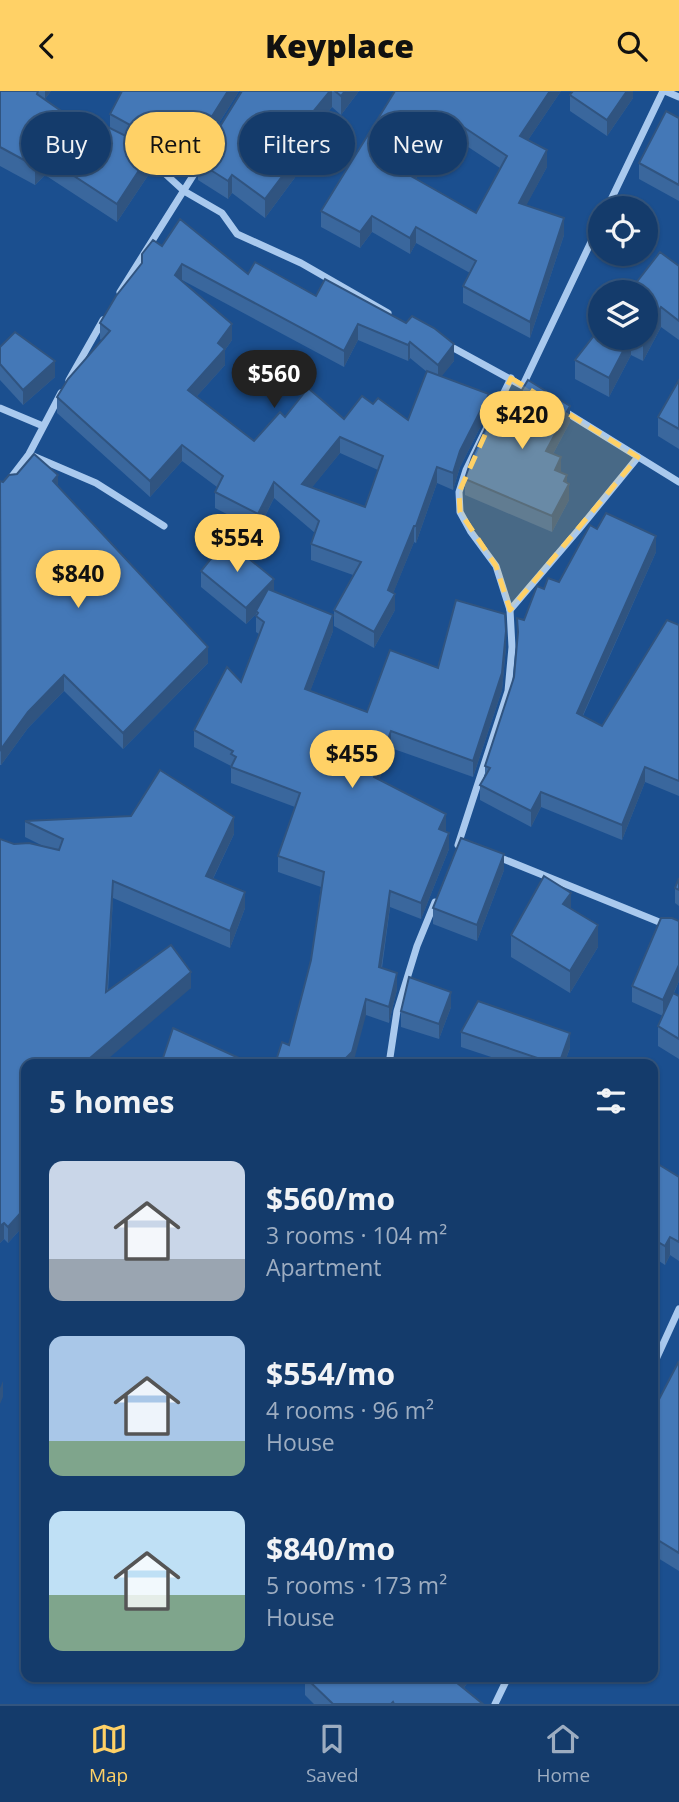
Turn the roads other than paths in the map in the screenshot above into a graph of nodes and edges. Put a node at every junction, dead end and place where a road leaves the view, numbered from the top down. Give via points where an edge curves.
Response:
1 (664, 91) edge
2 (679, 97) edge
3 (167, 175) edge
4 (194, 175) edge
5 (184, 191) junction
6 (613, 196) edge
7 (588, 248) edge
8 (114, 302) edge
9 (108, 313) edge
10 (401, 320) edge
11 (438, 339) edge
12 (511, 378) junction
13 (523, 385) junction
14 (534, 392) edge
15 (557, 407) edge
16 (0, 408) edge
17 (43, 425) junction
18 (29, 454) junction
19 (638, 457) junction
20 (679, 482) edge
21 (0, 492) edge
22 (164, 526) dead end
23 (510, 610) junction
24 (460, 841) junction
25 (472, 846) edge
26 (483, 851) edge
27 (455, 853) edge
28 (437, 898) edge
29 (679, 930) edge
30 (390, 1059) edge
31 (679, 1309) edge
32 (658, 1355) edge
33 (506, 1682) edge
34 (495, 1704) edge

1 - 2 street
1 - 6 street
3 - 5 street
4 - 5 street
5 - 8 street
5 - 10 street via 222,213 237,234 301,263
7 - 13 street
9 - 17 street
11 - 12 street
12 - 13 street
12 - 23 street via 459,492 460,512 496,566
13 - 14 street
15 - 19 street
16 - 17 street
17 - 18 street
18 - 21 street
18 - 22 street via 96,483
19 - 20 street
19 - 23 street
23 - 24 street via 508,691
24 - 25 street
24 - 27 street
26 - 29 street
28 - 30 street via 397,1011
31 - 32 street
33 - 34 street

